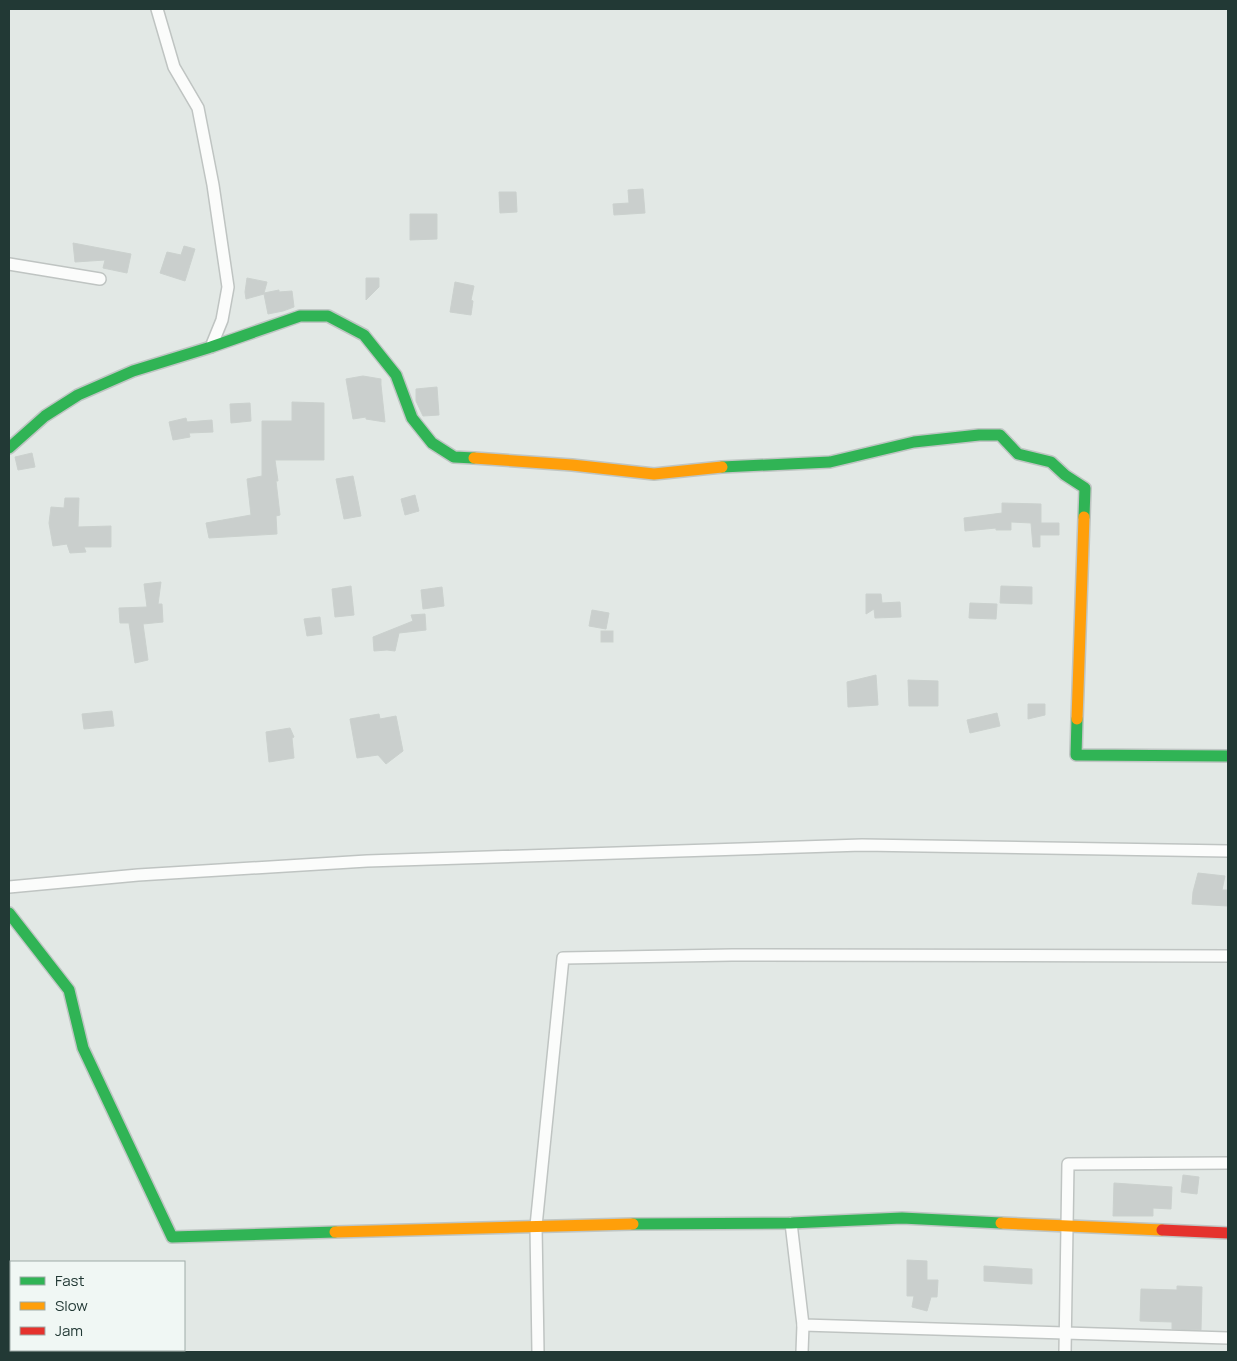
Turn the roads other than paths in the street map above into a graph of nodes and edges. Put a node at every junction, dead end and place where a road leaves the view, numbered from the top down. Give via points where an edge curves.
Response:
1 (157, 9) edge
2 (9, 264) edge
3 (100, 280) dead end
4 (211, 347) junction
5 (9, 448) edge
6 (1228, 756) edge
7 (1228, 851) edge
8 (9, 887) edge
9 (9, 913) edge
10 (1228, 956) edge
11 (1228, 1163) edge
12 (791, 1223) junction
13 (536, 1226) junction
14 (1067, 1226) junction
15 (1228, 1233) edge
16 (803, 1325) junction
17 (1066, 1332) junction
18 (1228, 1338) edge
19 (538, 1352) edge
20 (802, 1352) edge
21 (1065, 1352) edge

1 - 4 street via 174,66 198,108 213,186 228,287 222,320
2 - 3 street
4 - 5 street via 133,371 78,395 45,416
4 - 6 street via 300,316 328,316 364,335 396,375 412,418 432,443 454,457 654,474 745,465 830,462 914,442 979,434 1000,435 1018,454 1051,462 1085,488 1076,755
7 - 8 street via 852,845 367,862 138,875
9 - 13 street via 68,990 83,1048 172,1238
10 - 13 street via 563,958
11 - 14 street via 1068,1164
12 - 13 street
12 - 14 street via 902,1218
12 - 16 street
13 - 19 street
14 - 15 street
14 - 17 street
16 - 17 street
16 - 20 street
17 - 18 street
17 - 21 street

